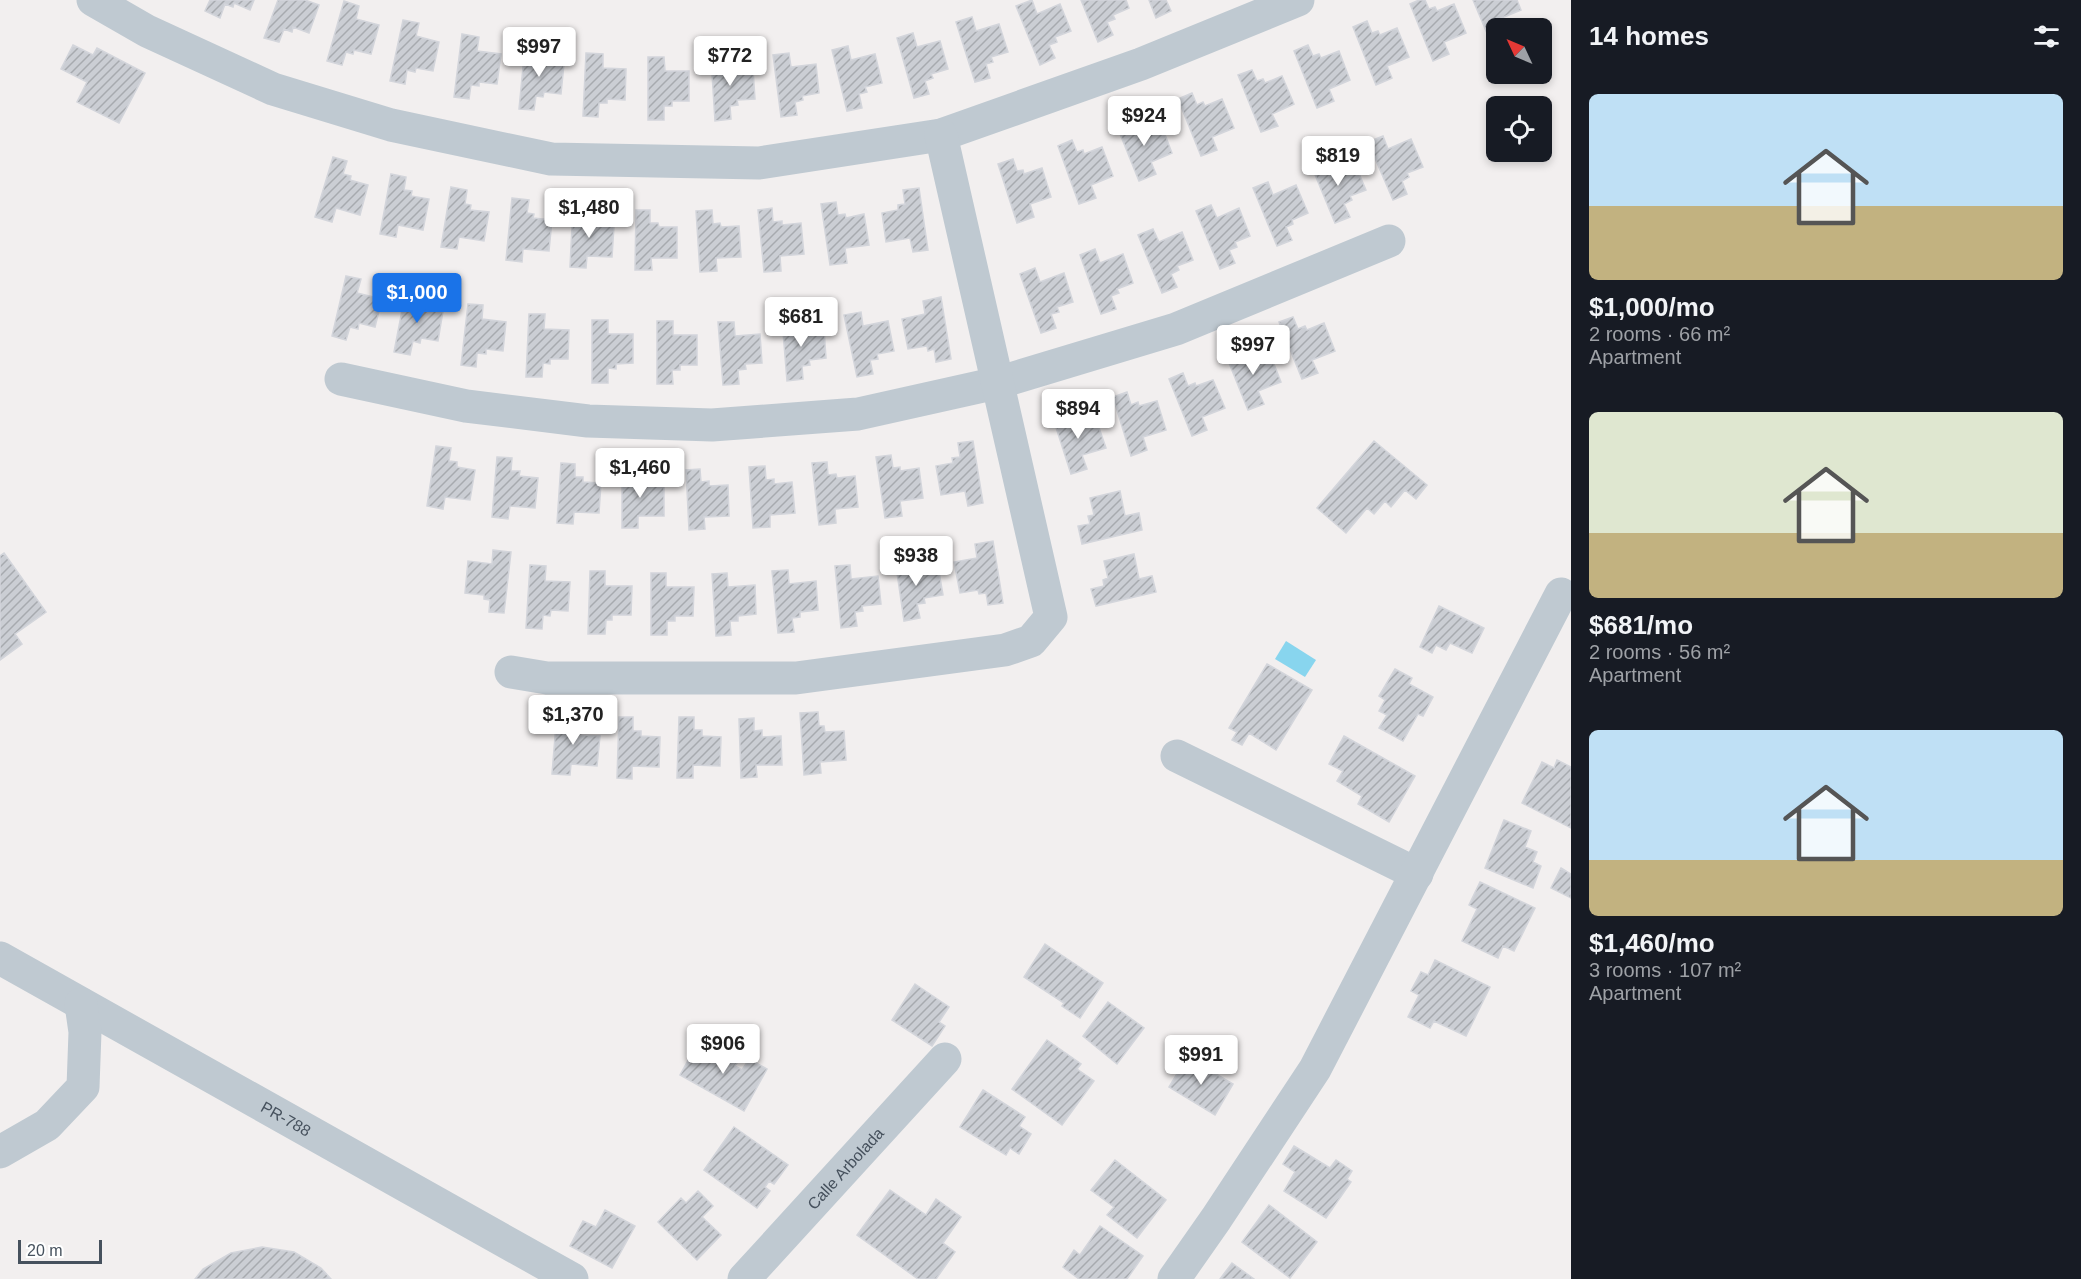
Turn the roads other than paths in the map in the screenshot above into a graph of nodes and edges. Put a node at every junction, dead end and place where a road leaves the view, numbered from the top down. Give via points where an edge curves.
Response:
1 (93, 0) edge
2 (1298, 0) edge
3 (941, 135) junction
4 (1389, 241) dead end
5 (341, 379) dead end
6 (998, 383) junction
7 (1561, 594) dead end
8 (511, 672) dead end
9 (1177, 756) dead end
10 (1417, 874) junction
11 (0, 958) edge
12 (81, 1004) junction
13 (945, 1059) dead end
14 (0, 1152) edge
15 (572, 1279) edge
16 (744, 1279) edge
17 (1174, 1279) edge

1 - 3 street via 147,31 273,89 391,125 551,159 759,163
2 - 3 street via 1141,64
3 - 6 street
4 - 6 street via 1176,329
5 - 6 street via 466,406 588,422 712,425 858,414
6 - 8 street via 1051,617 1031,641 1005,650 796,678 546,678
7 - 10 street
9 - 10 street
10 - 17 street via 1316,1068
11 - 12 street, PR-788 / PR-788
12 - 14 street via 85,1032 83,1087 47,1125
12 - 15 street, PR-788 / PR-788
13 - 16 street, Calle Arbolada

